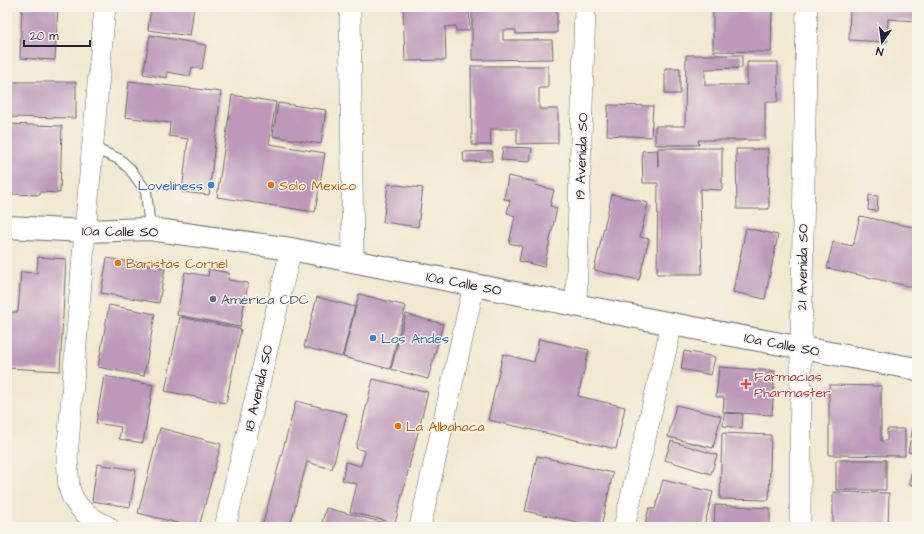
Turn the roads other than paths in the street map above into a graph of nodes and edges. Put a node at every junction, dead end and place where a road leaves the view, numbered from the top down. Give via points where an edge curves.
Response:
1 (105, 7) edge
2 (350, 7) edge
3 (585, 7) edge
4 (807, 7) edge
5 (93, 148) junction
6 (7, 227) edge
7 (150, 229) junction
8 (85, 231) junction
9 (292, 249) junction
10 (354, 261) junction
11 (474, 285) junction
12 (576, 304) junction
13 (672, 324) junction
14 (801, 348) junction
15 (917, 369) edge
16 (108, 527) edge
17 (225, 527) edge
18 (420, 527) edge
19 (624, 527) edge
20 (800, 527) edge

1 - 5 street
2 - 10 street
3 - 12 street, 19 Avenida SO
4 - 14 street, 21 Avenida SO
5 - 7 lane via 119,159 146,191
5 - 8 street
6 - 8 street, 10a Calle SO
7 - 8 street, 10a Calle SO
7 - 9 street, 10a Calle SO
8 - 16 street via 67,458 69,489 77,506 93,520
9 - 10 street, 10a Calle SO
9 - 17 street, 18 Avenida SO
10 - 11 street, 10a Calle SO
11 - 12 street, 10a Calle SO
11 - 18 street
12 - 13 street, 10a Calle SO
13 - 14 street, 10a Calle SO
13 - 19 street
14 - 15 street, 10a Calle SO
14 - 20 street, 21 Avenida SO

